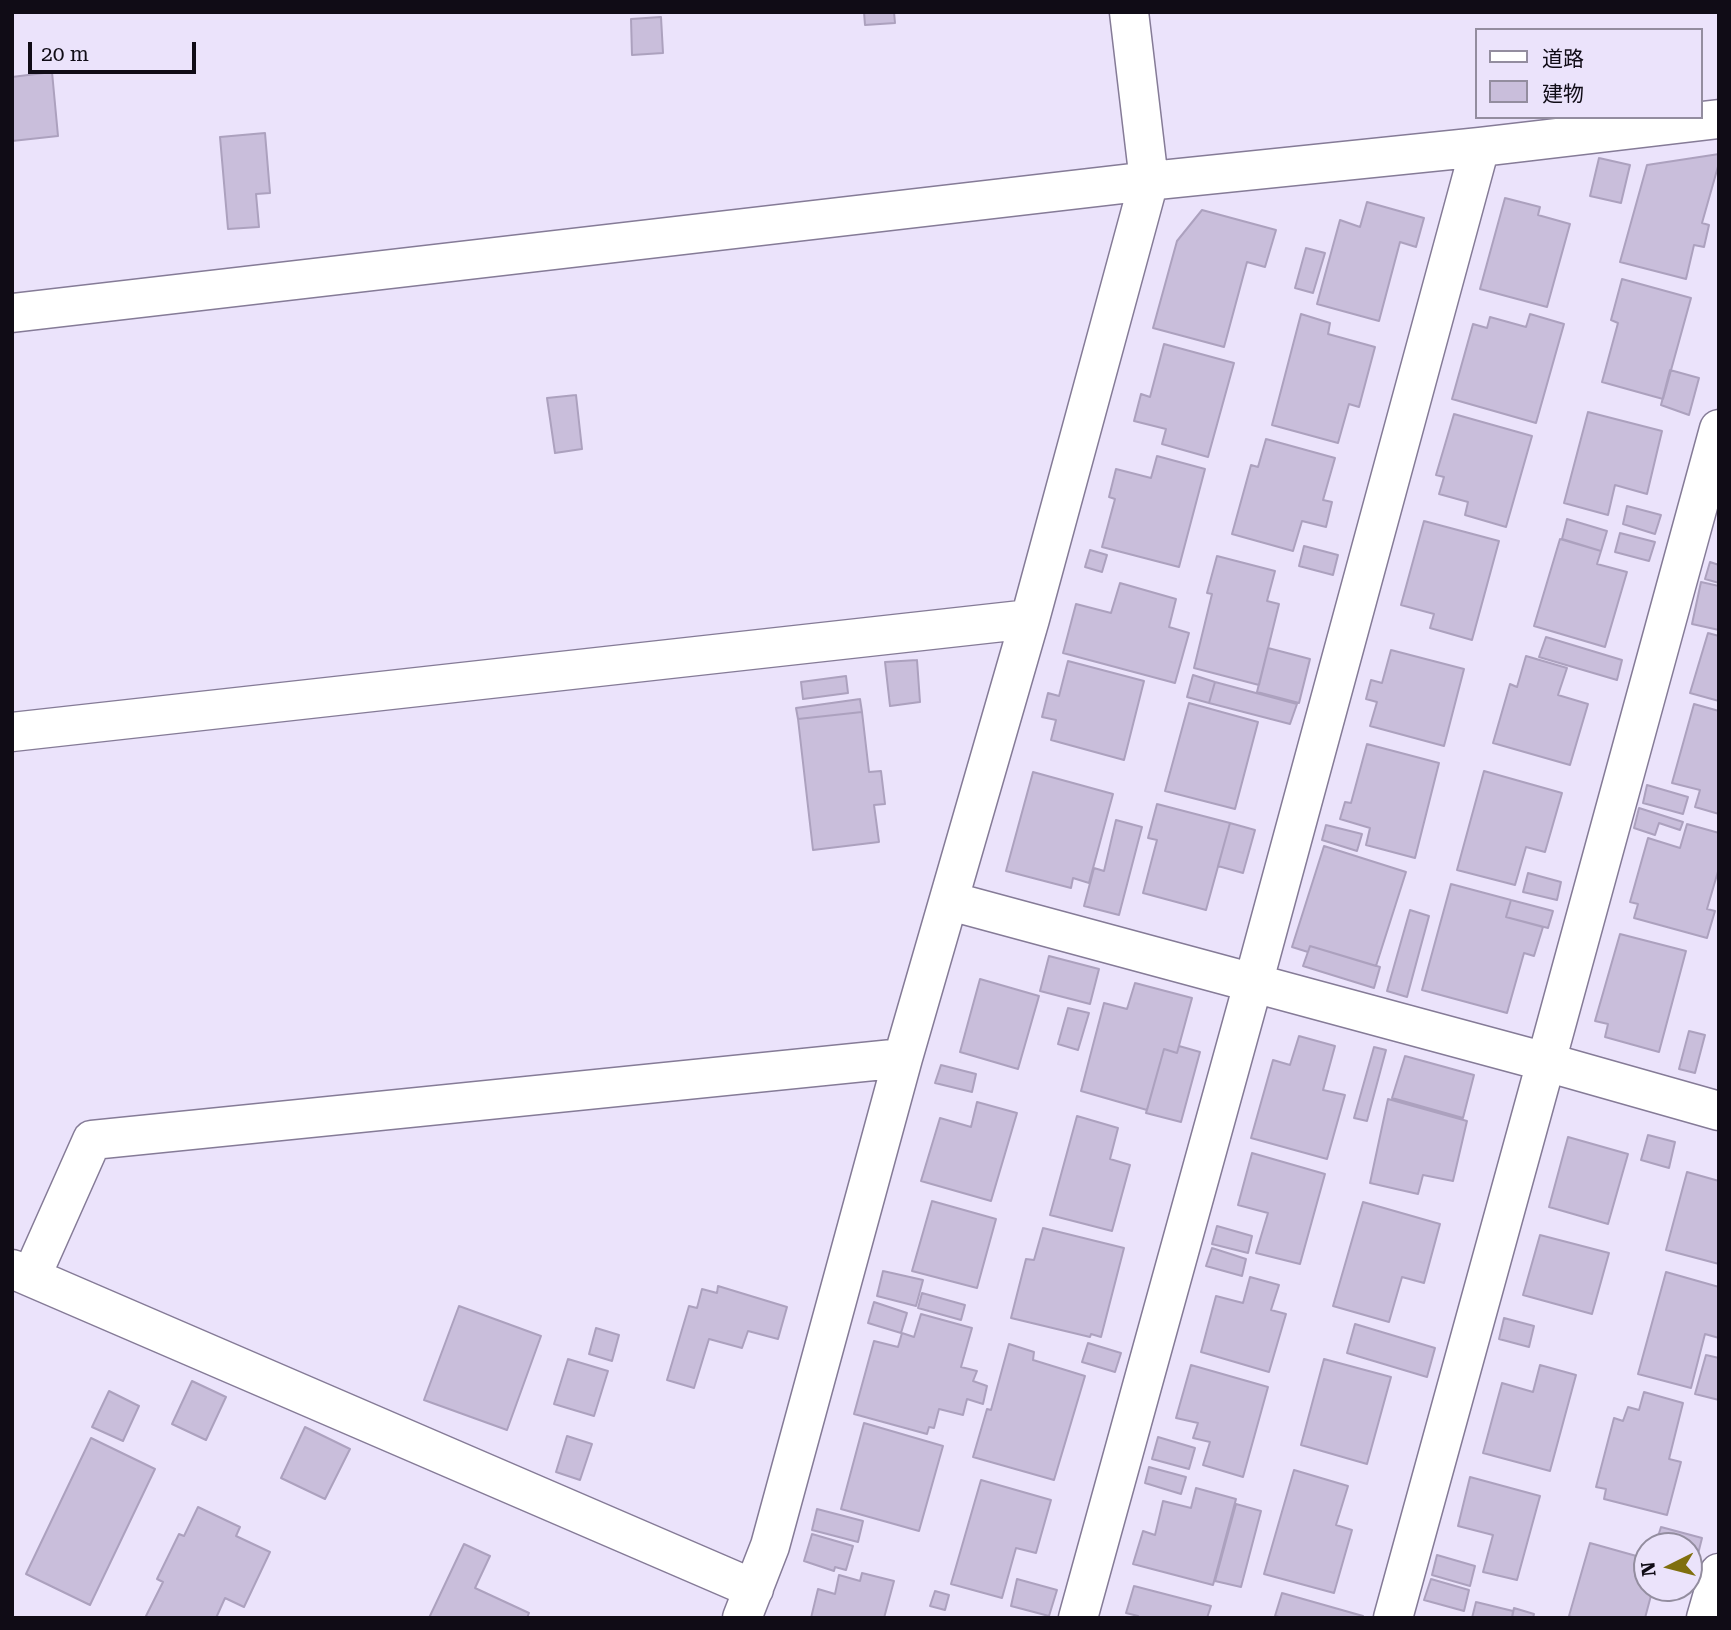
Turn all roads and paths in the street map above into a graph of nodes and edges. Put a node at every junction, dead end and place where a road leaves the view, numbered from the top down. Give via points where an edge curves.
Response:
1 (1129, 12) edge
2 (1719, 119) edge
3 (1480, 147) junction
4 (1149, 181) junction
5 (12, 313) edge
6 (1719, 429) edge
7 (1030, 619) junction
8 (12, 732) edge
9 (950, 901) junction
10 (1253, 984) junction
11 (903, 1058) junction
12 (1546, 1062) junction
13 (1719, 1111) edge
14 (21, 1273) edge
15 (1719, 1573) edge
16 (748, 1603) edge
17 (1078, 1618) edge
18 (1393, 1618) edge
19 (1706, 1618) edge

1 - 4 street
2 - 3 street
3 - 4 street
3 - 10 street
4 - 5 street
4 - 7 street
6 - 12 street
7 - 8 street
7 - 9 street
9 - 10 street
9 - 11 street
10 - 12 street
10 - 17 street
11 - 14 street via 92,1140
11 - 16 street via 770,1546
12 - 13 street
12 - 18 street
14 - 16 street
15 - 19 street

